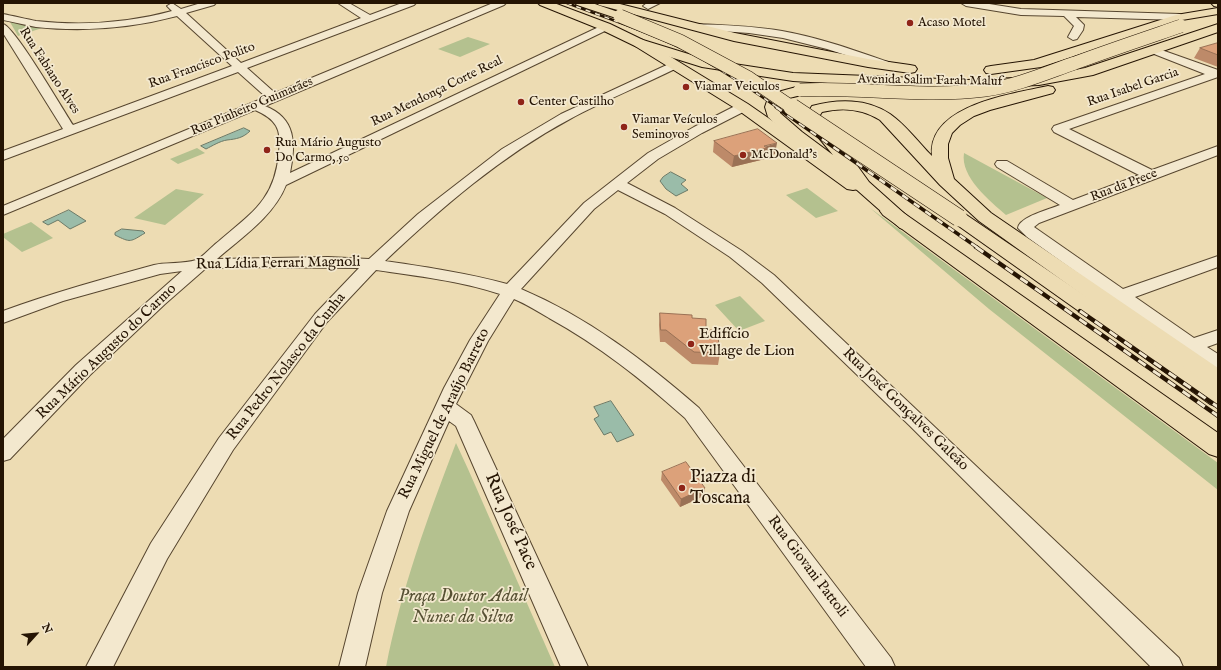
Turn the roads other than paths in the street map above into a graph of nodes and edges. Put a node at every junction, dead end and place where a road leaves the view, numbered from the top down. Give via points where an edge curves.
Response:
1 (169, 3) edge
2 (212, 3) edge
3 (343, 3) edge
4 (411, 3) edge
5 (501, 3) edge
6 (544, 3) edge
7 (581, 3) edge
8 (603, 3) edge
9 (966, 3) edge
10 (1029, 3) edge
11 (1218, 11) edge
12 (1021, 12) junction
13 (180, 13) junction
14 (1066, 13) junction
15 (3, 17) edge
16 (1218, 17) edge
17 (369, 19) junction
18 (1180, 22) junction
19 (54, 26) junction
20 (3, 27) edge
21 (606, 27) junction
22 (694, 27) junction
23 (1218, 28) edge
24 (1072, 37) dead end
25 (13, 40) junction
26 (639, 43) junction
27 (768, 44) junction
28 (1153, 50) junction
29 (675, 65) junction
30 (241, 68) junction
31 (894, 68) junction
32 (736, 69) junction
33 (1088, 72) junction
34 (1217, 74) edge
35 (274, 98) junction
36 (255, 106) junction
37 (743, 107) junction
38 (70, 131) junction
39 (1218, 150) edge
40 (3, 156) edge
41 (1002, 164) dead end
42 (1152, 176) junction
43 (946, 181) junction
44 (279, 183) junction
45 (617, 184) junction
46 (862, 186) junction
47 (1072, 206) junction
48 (3, 211) edge
49 (907, 224) junction
50 (1218, 261) edge
51 (200, 264) junction
52 (372, 264) junction
53 (510, 291) junction
54 (1121, 296) junction
55 (3, 317) edge
56 (1218, 336) edge
57 (1193, 345) junction
58 (1218, 362) edge
59 (1218, 380) edge
60 (1218, 398) edge
61 (446, 406) junction
62 (1218, 447) edge
63 (3, 453) edge
64 (99, 667) edge
65 (352, 667) edge
66 (575, 667) edge
67 (882, 667) edge
68 (1170, 667) edge

1 - 13 street
2 - 13 street
3 - 17 street
4 - 17 street, Rua Francisco Polito
5 - 35 street, Rua Pinheiro Guimarães
6 - 21 main road
7 - 60 main road, bridge via 680,41 750,78 959,218
8 - 22 main road, Avenida Salim Farah Maluf
9 - 12 street
10 - 12 street
11 - 18 main road, Avenida Salim Farah Maluf
12 - 14 street
13 - 19 street via 122,23
13 - 30 street
14 - 18 street
14 - 24 street via 1079,25
15 - 19 street
16 - 18 main road
17 - 30 street, Rua Francisco Polito
18 - 31 main road, Avenida Salim Farah Maluf via 1015,68 975,71
18 - 46 main road, bridge via 1034,78 1002,87 942,92 800,90 778,96 773,101 773,114
19 - 25 street
20 - 25 street, Rua Fabiano Alves
21 - 26 main road
21 - 44 street, Rua Mendonça Corte Real
22 - 27 main road, Avenida Salim Farah Maluf
22 - 31 street, Avenida Salim Farah Maluf via 749,29 799,38
23 - 28 main road, Avenida Salim Farah Maluf
25 - 38 street, Rua Fabiano Alves
26 - 29 main road
26 - 32 main road, Avenida Salim Farah Maluf via 707,64
27 - 31 main road, Avenida Salim Farah Maluf
27 - 32 main road via 790,56 789,61 773,67
28 - 33 main road, Avenida Salim Farah Maluf
28 - 34 street
29 - 37 main road
29 - 52 street, Rua Pedro Nolasco da Cunha via 565,117 507,152 423,217
30 - 35 street
30 - 38 street, Rua Francisco Polito
32 - 33 main road, Avenida Salim Farah Maluf via 793,77 967,84 1039,81
33 - 43 main road via 1067,85 987,106 959,118 944,133 940,142 939,153
34 - 42 street, Rua Isabel Garcia via 1058,129
35 - 36 street, Rua Pinheiro Guimarães
36 - 44 street, Rua Mário Augusto do Carmo via 272,113 281,120 284,128 285,162
36 - 48 street, Rua Pinheiro Guimarães
37 - 45 street, Rua Miguel de Araújo Barreto via 653,156
37 - 49 main road
38 - 40 street, Rua Francisco Polito
39 - 42 street, Rua da Prece
41 - 47 street
42 - 47 street, Rua da Prece
43 - 46 main road via 891,123 878,113 834,105 817,109 813,116 814,122
43 - 59 main road via 967,202 1005,232
44 - 51 street, Rua Mário Augusto do Carmo via 265,208
45 - 53 street, Rua Miguel de Araújo Barreto via 589,206
45 - 68 street, Rua José Gonçalves Galeão via 670,211 736,254 768,279
46 - 49 main road
47 - 54 street, Rua da Prece via 1029,223 1026,228
49 - 62 main road
50 - 54 street
51 - 52 street, Rua Lídia Ferrari Magnoli
51 - 55 street, Rua Lídia Ferrari Magnoli via 129,276 57,297
51 - 63 street, Rua Mário Augusto do Carmo via 83,370
52 - 53 street, Rua Lídia Ferrari Magnoli via 433,273
52 - 64 street, Rua Pedro Nolasco da Cunha via 322,318 226,444 159,551
53 - 61 street, Rua Miguel de Araújo Barreto via 479,340
53 - 67 street, Rua Giovani Pattoli via 570,322 617,351 692,413
54 - 57 street
56 - 57 street
57 - 58 street
61 - 65 street, Rua Miguel de Araújo Barreto via 398,512 370,593
61 - 66 street, Rua José Pace via 464,421

